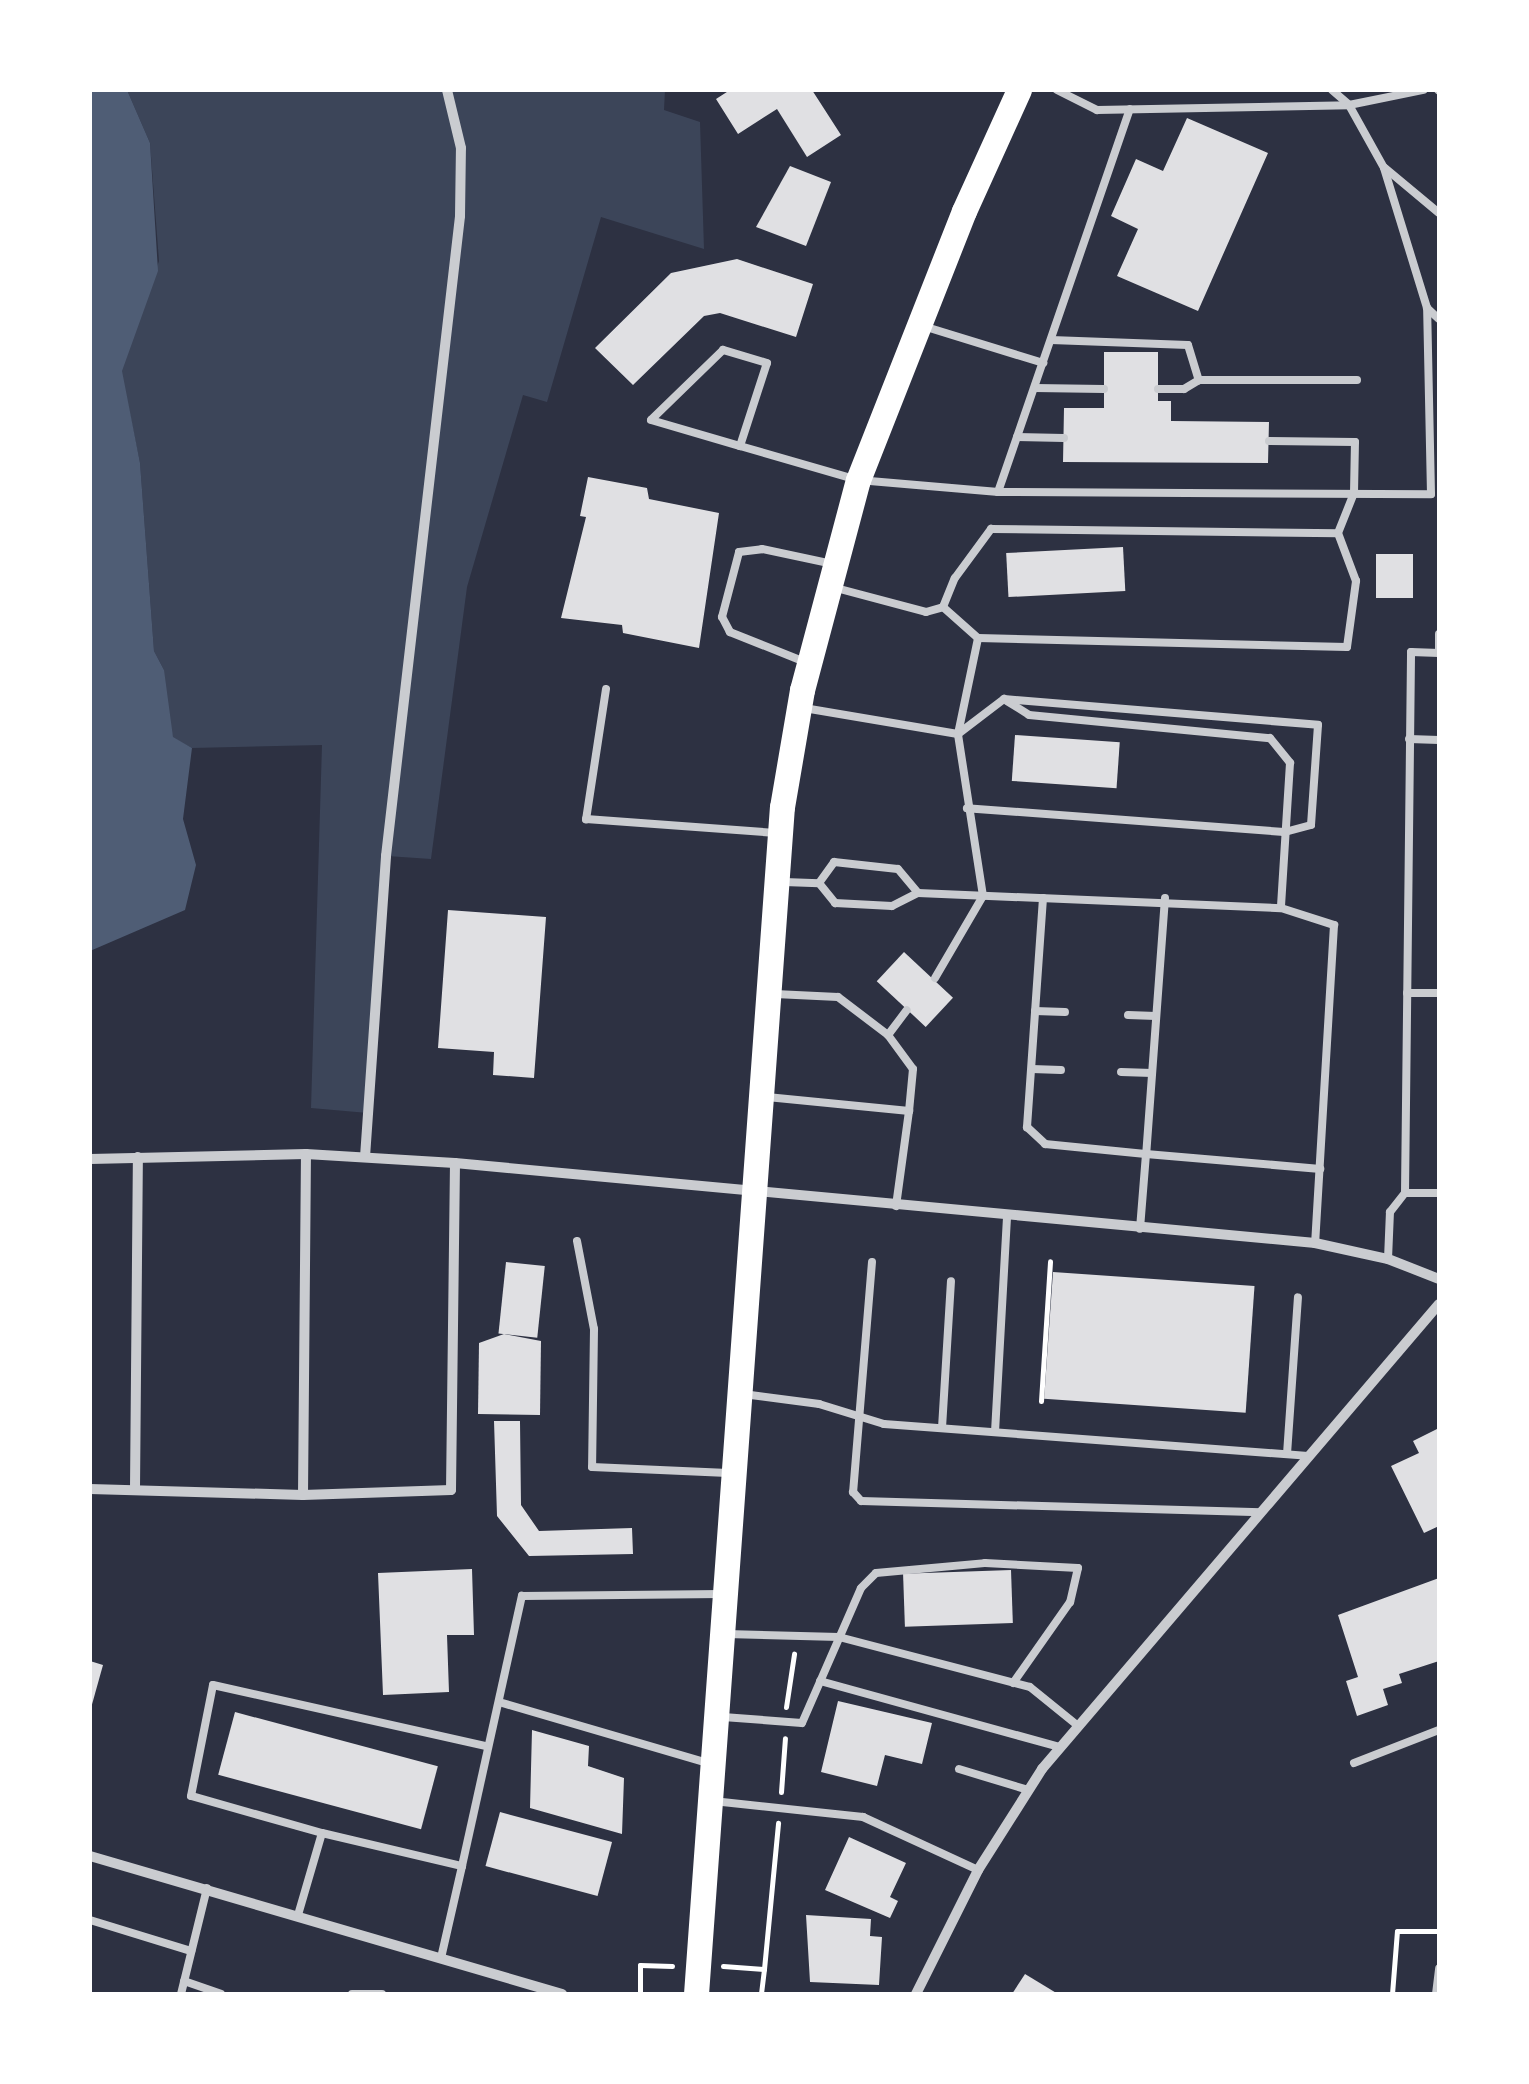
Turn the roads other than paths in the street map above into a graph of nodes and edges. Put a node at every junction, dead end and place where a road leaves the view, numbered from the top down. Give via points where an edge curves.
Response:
1 (447, 90) edge
2 (1020, 90) edge
3 (1057, 90) edge
4 (1332, 90) edge
5 (1424, 90) edge
6 (1350, 105) junction
7 (1130, 109) junction
8 (1384, 168) junction
9 (1439, 213) edge
10 (1426, 308) junction
11 (1439, 319) edge
12 (920, 325) junction
13 (1050, 340) junction
14 (1043, 363) junction
15 (1200, 380) junction
16 (1357, 380) dead end
17 (1034, 388) junction
18 (1104, 388) dead end
19 (1158, 389) dead end
20 (1018, 437) junction
21 (1064, 438) dead end
22 (1268, 441) dead end
23 (740, 446) junction
24 (858, 480) junction
25 (998, 492) junction
26 (1354, 493) junction
27 (1338, 533) junction
28 (833, 576) junction
29 (943, 607) junction
30 (1439, 634) edge
31 (978, 638) junction
32 (1439, 653) edge
33 (810, 664) junction
34 (606, 688) dead end
35 (1004, 699) junction
36 (800, 707) junction
37 (958, 734) junction
38 (1409, 739) junction
39 (1439, 740) edge
40 (967, 808) junction
41 (1284, 832) junction
42 (780, 834) junction
43 (775, 882) junction
44 (818, 882) junction
45 (918, 893) junction
46 (984, 896) junction
47 (1042, 898) junction
48 (1165, 898) junction
49 (1281, 908) junction
50 (936, 978) dead end
51 (765, 993) junction
52 (1407, 993) junction
53 (1439, 993) edge
54 (907, 1010) dead end
55 (1036, 1011) junction
56 (1064, 1012) dead end
57 (1128, 1015) dead end
58 (1156, 1016) junction
59 (888, 1035) junction
60 (1032, 1069) junction
61 (1061, 1070) dead end
62 (1121, 1072) dead end
63 (1152, 1073) junction
64 (758, 1096) junction
65 (910, 1111) junction
66 (306, 1154) junction
67 (1146, 1154) junction
68 (364, 1157) junction
69 (138, 1158) junction
70 (90, 1159) edge
71 (455, 1164) junction
72 (1320, 1169) junction
73 (752, 1192) junction
74 (1405, 1193) junction
75 (1439, 1193) edge
76 (896, 1206) junction
77 (1006, 1217) junction
78 (1140, 1229) junction
79 (577, 1241) dead end
80 (1315, 1243) junction
81 (1388, 1259) junction
82 (872, 1262) dead end
83 (1439, 1280) edge
84 (951, 1281) dead end
85 (1298, 1297) dead end
86 (1439, 1304) edge
87 (738, 1394) junction
88 (858, 1418) junction
89 (942, 1428) junction
90 (994, 1432) junction
91 (1286, 1454) junction
92 (1308, 1456) junction
93 (733, 1473) junction
94 (90, 1489) edge
95 (135, 1489) junction
96 (303, 1494) junction
97 (1260, 1512) junction
98 (724, 1594) junction
99 (722, 1634) junction
100 (840, 1637) junction
101 (820, 1681) junction
102 (1013, 1682) junction
103 (498, 1702) junction
104 (715, 1716) junction
105 (1077, 1724) junction
106 (1439, 1730) edge
107 (487, 1746) junction
108 (1060, 1747) junction
109 (1354, 1763) dead end
110 (711, 1764) junction
111 (959, 1769) dead end
112 (1028, 1790) junction
113 (708, 1800) junction
114 (322, 1834) junction
115 (90, 1856) edge
116 (462, 1866) junction
117 (978, 1870) junction
118 (207, 1888) junction
119 (298, 1916) junction
120 (90, 1920) edge
121 (192, 1950) junction
122 (441, 1958) junction
123 (1439, 1968) edge
124 (184, 1981) junction
125 (181, 1994) edge
126 (221, 1994) edge
127 (352, 1994) edge
128 (382, 1994) edge
129 (562, 1994) edge
130 (696, 1994) edge
131 (916, 1994) edge
132 (1436, 1994) edge

1 - 68 street via 460,148 460,216 386,856
2 - 12 main road
3 - 7 lane via 1097,110
4 - 6 lane
5 - 6 lane
6 - 7 lane
6 - 8 lane
7 - 13 lane
8 - 9 lane
8 - 10 lane
10 - 11 lane
10 - 26 lane via 1431,494
12 - 14 lane
12 - 24 main road
13 - 14 lane
13 - 15 lane via 1188,345
14 - 17 lane
15 - 16 lane
15 - 19 lane via 1184,389
17 - 18 lane
17 - 20 lane
20 - 21 lane
20 - 25 lane
22 - 26 lane via 1355,442
23 - 23 lane via 651,420 723,350 766,363
23 - 24 lane
24 - 25 lane
24 - 28 main road
25 - 26 lane
26 - 27 lane
27 - 29 lane via 991,528
27 - 31 lane via 1356,581 1347,648
28 - 29 lane via 926,612
28 - 33 main road
28 - 33 lane via 762,549 739,552 722,617 730,632
29 - 31 lane
30 - 32 lane
31 - 37 lane
32 - 38 lane via 1412,652
33 - 36 main road
34 - 42 lane via 586,819
35 - 37 lane
35 - 41 lane via 1029,715 1270,738 1290,763
35 - 41 lane via 1318,725 1311,824
36 - 37 lane
36 - 42 main road
37 - 40 lane
38 - 39 lane
38 - 52 lane
40 - 41 lane
40 - 46 lane
41 - 49 lane
42 - 43 main road
43 - 44 lane
43 - 51 main road
44 - 45 lane via 836,902 892,906
44 - 45 lane via 834,862 898,870
45 - 46 lane
46 - 47 lane
46 - 50 lane
47 - 48 lane
47 - 55 lane
48 - 49 lane
48 - 58 lane
49 - 72 lane via 1334,926
51 - 59 lane via 838,997
51 - 64 main road
52 - 53 lane
52 - 74 lane
54 - 59 lane
55 - 56 lane
55 - 60 lane
57 - 58 lane
58 - 63 lane
59 - 65 lane via 913,1069
60 - 61 lane
60 - 67 lane via 1027,1127 1046,1144
62 - 63 lane
63 - 67 lane
64 - 65 lane
64 - 73 main road
65 - 76 lane
66 - 68 street
66 - 69 street
66 - 96 street
67 - 72 lane
67 - 78 lane
68 - 71 street
69 - 70 street
69 - 95 street
71 - 73 street
71 - 96 street via 451,1490
72 - 80 lane
73 - 76 street
73 - 87 main road
74 - 75 lane
74 - 81 lane via 1390,1212
76 - 77 street
77 - 78 street
77 - 90 lane
78 - 80 street
79 - 93 lane via 594,1329 592,1467
80 - 81 street
81 - 83 street
82 - 88 lane
84 - 89 lane
85 - 91 lane
86 - 92 street
87 - 88 lane via 820,1404
87 - 93 main road
88 - 89 lane
88 - 97 lane via 853,1492 873,1505
89 - 90 lane
90 - 91 lane
91 - 92 lane
92 - 97 street
93 - 98 main road
94 - 95 street
95 - 96 street
97 - 105 street
98 - 99 main road
98 - 103 lane via 522,1596
99 - 100 lane
99 - 104 main road
100 - 101 lane
100 - 102 lane
100 - 102 lane via 861,1588 876,1573 985,1563 1078,1568 1070,1602
101 - 104 lane via 802,1723
101 - 108 lane
102 - 105 lane via 1030,1687
103 - 107 lane
103 - 110 lane
104 - 110 main road
105 - 108 street
106 - 109 lane
107 - 114 lane via 213,1685 191,1796
107 - 116 lane
108 - 112 street
110 - 113 main road
111 - 112 lane
112 - 117 street
113 - 117 lane via 863,1816
113 - 130 main road
114 - 116 lane
114 - 119 lane
115 - 118 street
116 - 122 lane
117 - 131 street
118 - 119 street
118 - 121 lane
119 - 122 street
120 - 121 lane
121 - 124 lane
122 - 129 street
123 - 132 lane
124 - 125 lane
124 - 126 lane
127 - 128 lane

